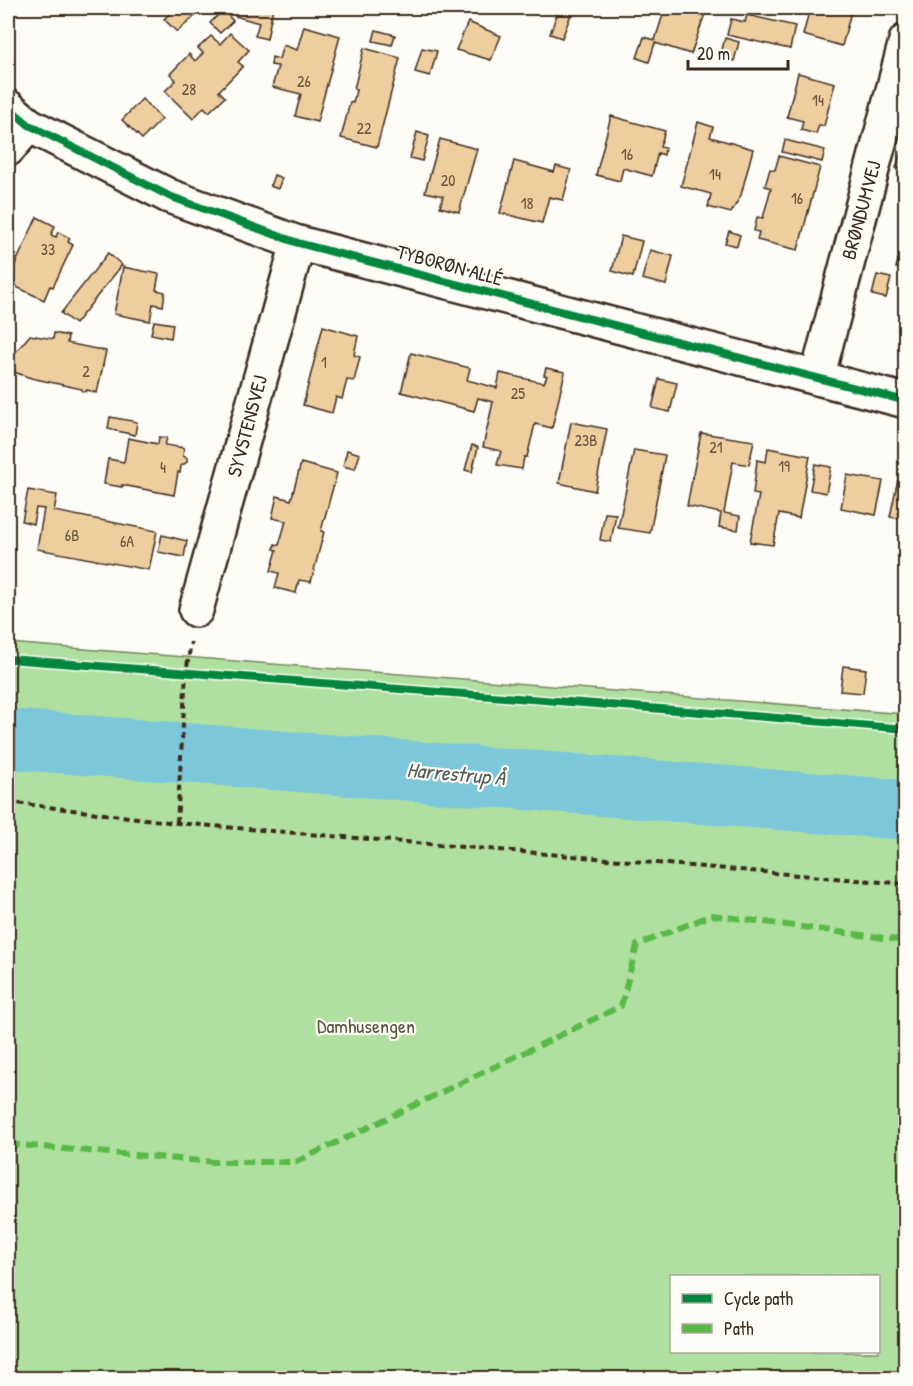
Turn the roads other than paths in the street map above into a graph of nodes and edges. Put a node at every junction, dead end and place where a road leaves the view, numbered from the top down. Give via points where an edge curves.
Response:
1 (906, 41) edge
2 (18, 116) edge
3 (8, 149) edge
4 (298, 243) junction
5 (817, 378) junction
6 (906, 401) edge
7 (194, 625) road end

1 - 5 street, BRØNDUMVEJ
2 - 3 street
2 - 4 street, TYBORØN ALLÉ via 169,196
4 - 5 street, TYBORØN ALLÉ
4 - 7 street, SYVSTENSVEJ
5 - 6 street, TYBORØN ALLÉ

